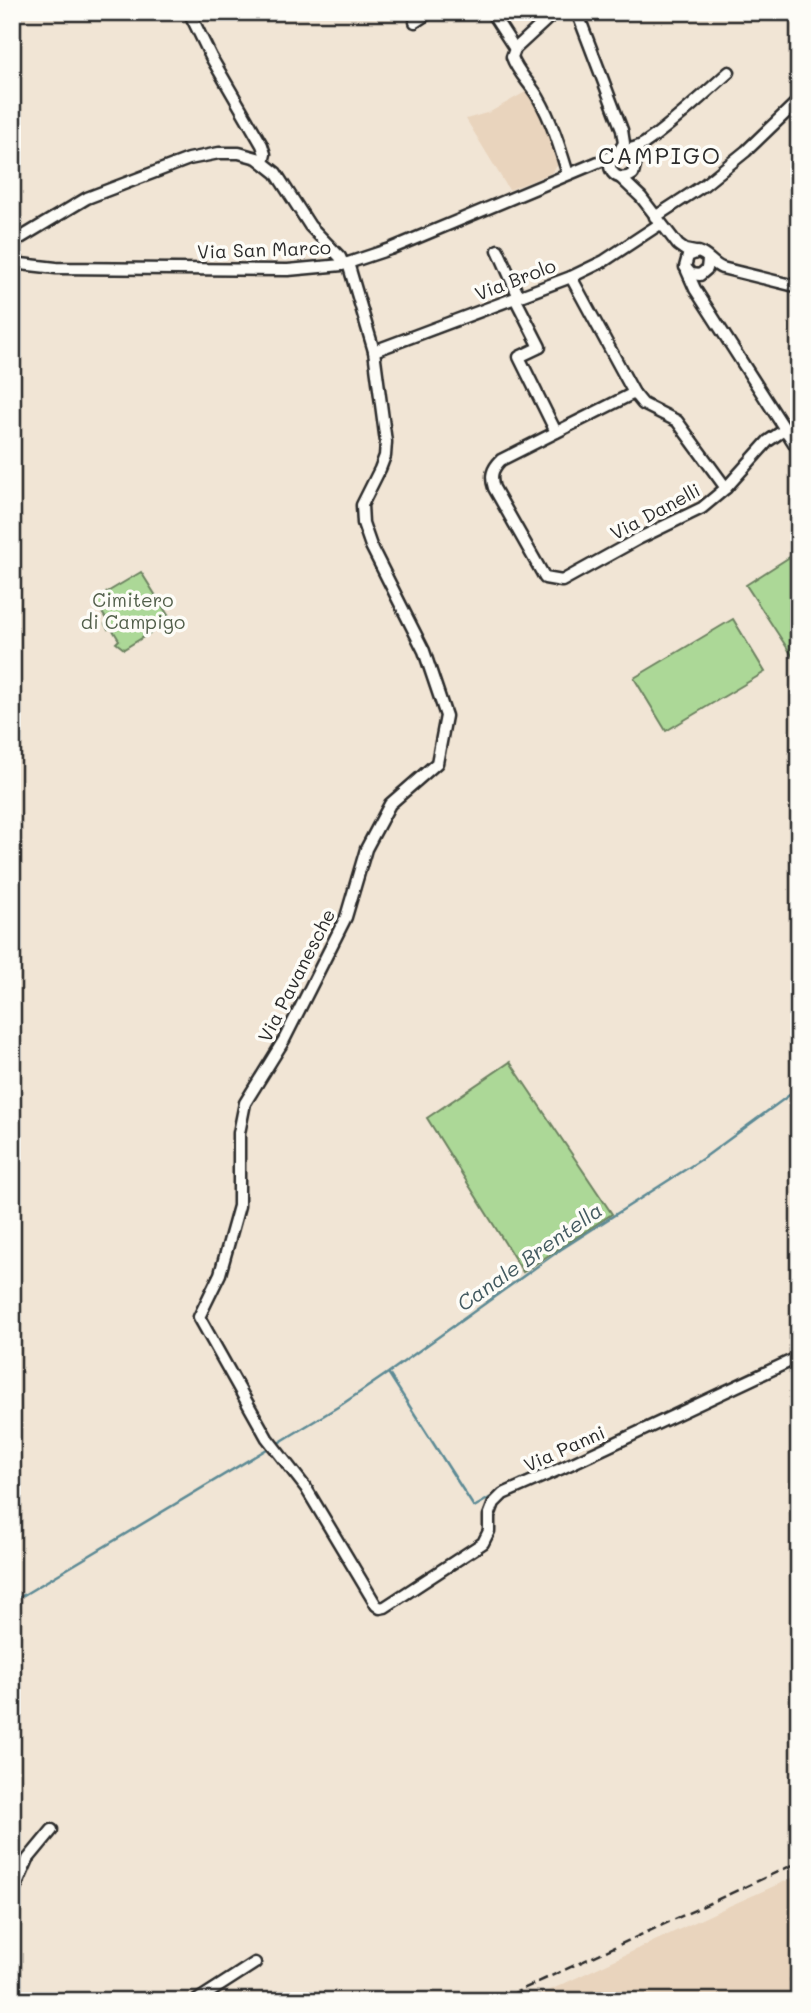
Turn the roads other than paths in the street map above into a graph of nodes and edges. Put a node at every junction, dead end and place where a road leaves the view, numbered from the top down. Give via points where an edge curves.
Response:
1 (189, 12) edge
2 (430, 12) edge
3 (491, 12) edge
4 (555, 12) edge
5 (577, 12) edge
6 (415, 22) dead end
7 (515, 49) junction
8 (729, 72) dead end
9 (799, 100) edge
10 (627, 157) junction
11 (263, 162) junction
12 (583, 169) junction
13 (568, 174) junction
14 (617, 176) junction
15 (643, 200) junction
16 (659, 223) junction
17 (12, 243) edge
18 (498, 250) dead end
19 (695, 252) junction
20 (12, 262) edge
21 (346, 264) junction
22 (705, 268) junction
23 (686, 269) junction
24 (570, 277) junction
25 (799, 287) edge
26 (517, 298) junction
27 (702, 298) junction
28 (374, 351) junction
29 (634, 393) junction
30 (784, 430) junction
31 (556, 432) junction
32 (799, 451) edge
33 (726, 488) junction
34 (799, 1357) edge
35 (380, 1608) joint
36 (52, 1830) dead end
37 (12, 1896) edge
38 (255, 1963) dead end
39 (196, 2001) edge

1 - 11 street via 262,145
2 - 6 street
3 - 7 street
4 - 7 street
5 - 10 street via 624,135
7 - 13 street via 514,64 541,102
8 - 10 street
9 - 16 street, Via Brolo
10 - 12 street, Via San Marco
10 - 14 street via 611,162
10 - 14 street via 630,177
10 - 15 street
11 - 17 street via 239,153 189,159 86,198
11 - 21 street via 276,173 313,231
12 - 13 street, Via San Marco
12 - 14 street, Via San Marco
13 - 21 street, Via San Marco
14 - 15 street
15 - 16 street
16 - 19 street via 681,248
16 - 23 street
16 - 24 street, Via Brolo via 604,261
18 - 26 street
19 - 22 street via 703,254
19 - 23 street via 686,258
20 - 21 street, Via San Marco via 56,268 288,270
21 - 28 street, Via Pavanesche
22 - 23 street via 693,275
22 - 25 street
22 - 27 street via 698,284
23 - 27 street
24 - 26 street, Via Brolo
24 - 29 street
26 - 28 street, Via Brolo
26 - 31 street via 540,346 519,357
27 - 30 street
28 - 35 street, Via Pavanesche via 386,442 385,456 362,505 363,523 424,651 446,716 437,763 390,804 366,849 346,917 284,1040 246,1103 239,1133 239,1206 220,1274 199,1317 267,1438 306,1488
29 - 31 street
29 - 33 street via 643,404 677,421
30 - 32 street
30 - 33 street, Via Danelli via 768,441
31 - 33 street, Via Danelli via 501,460 491,479 542,575 549,580 562,581 688,516
34 - 35 street, Via Panni via 502,1494 494,1503 483,1543
36 - 37 street via 28,1859
38 - 39 street

